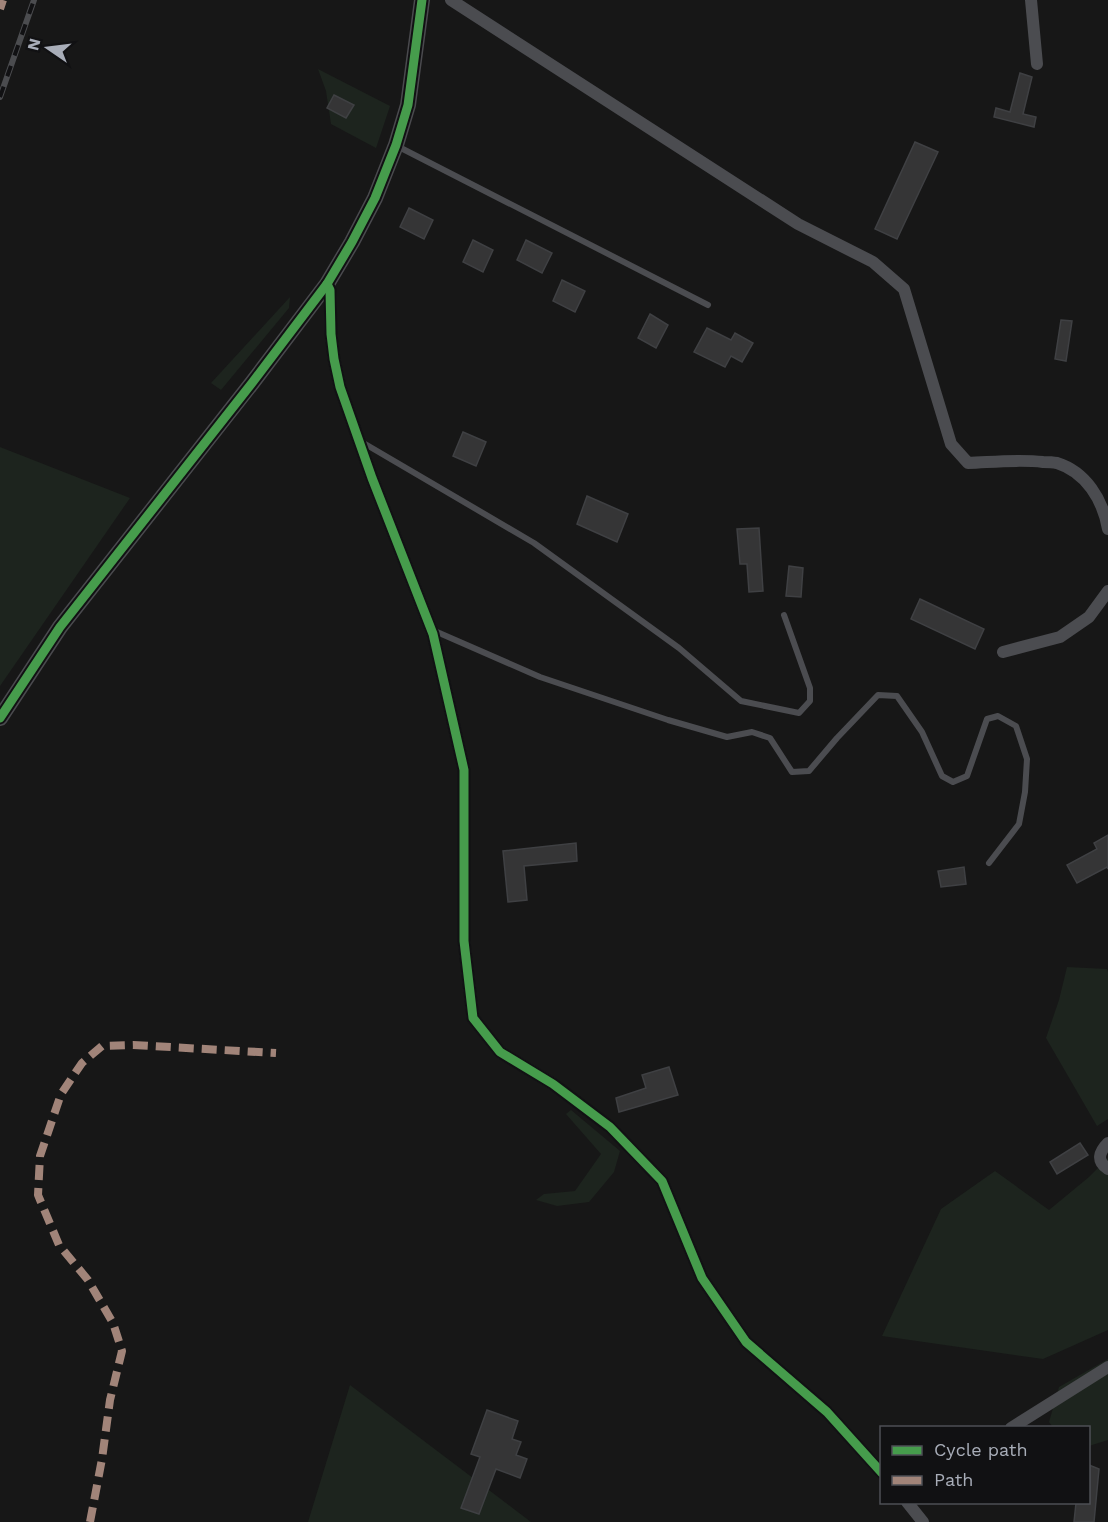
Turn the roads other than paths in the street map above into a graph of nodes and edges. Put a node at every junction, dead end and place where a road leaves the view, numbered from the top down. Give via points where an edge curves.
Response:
1 (422, 0) edge
2 (451, 0) edge
3 (1031, 0) edge
4 (1037, 63) dead end
5 (396, 145) junction
6 (327, 284) junction
7 (708, 306) dead end
8 (360, 441) junction
9 (1108, 529) edge
10 (1108, 591) edge
11 (784, 615) dead end
12 (433, 634) junction
13 (1004, 652) dead end
14 (0, 718) edge
15 (989, 863) dead end
16 (1108, 1143) edge
17 (1108, 1169) edge
18 (1108, 1367) edge
19 (1014, 1426) edge
20 (880, 1471) edge
21 (909, 1504) edge
22 (923, 1522) edge

1 - 5 street via 408,105
2 - 9 street via 798,224 873,262 904,289 951,444 968,463 1031,460 1056,463 1080,475 1094,492
3 - 4 street
5 - 6 street via 375,198
5 - 7 lane
6 - 8 street via 334,359
6 - 14 street via 60,627
8 - 11 lane via 534,543 679,648 741,701 799,713 810,701 810,688
8 - 12 street
10 - 13 street via 1089,618 1060,637
12 - 15 lane via 437,632 540,677 668,720 727,737 752,732 770,738 792,772 809,771 878,695 897,696 922,732 942,776 953,782 967,776 987,719 998,716 1016,726 1027,759 1018,824
12 - 20 street via 464,770 464,941 473,1018 500,1052 553,1084 610,1127 662,1181 702,1278 746,1342 827,1412
16 - 17 street via 1100,1159
18 - 19 street
21 - 22 street

